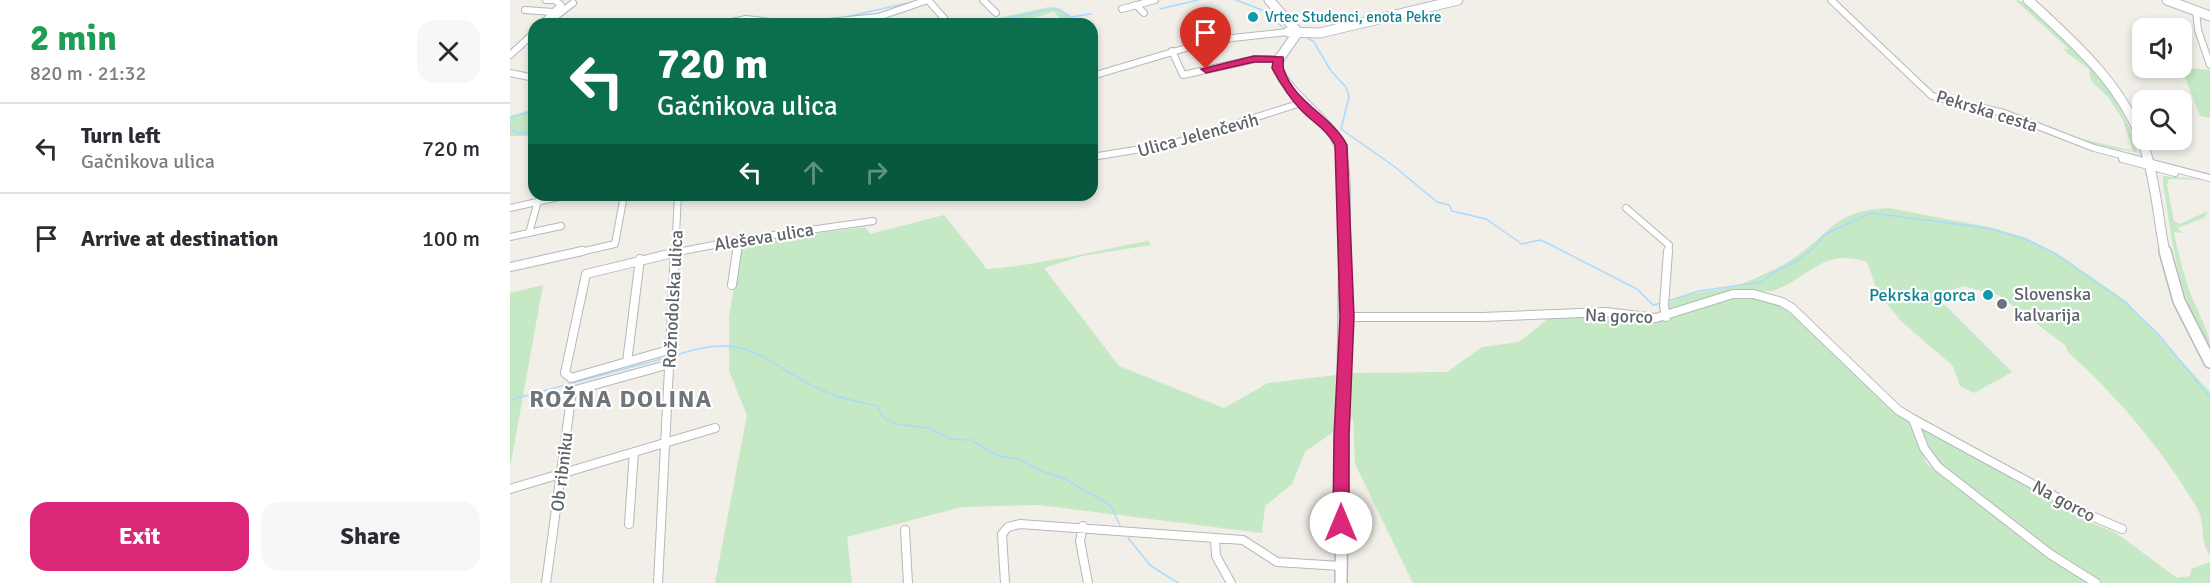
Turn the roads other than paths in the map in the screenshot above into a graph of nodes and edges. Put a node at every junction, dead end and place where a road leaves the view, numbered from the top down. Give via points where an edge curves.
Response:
1 (546, 0) edge
2 (928, 0) edge
3 (983, 0) edge
4 (1155, 0) edge
5 (1269, 0) edge
6 (1458, 0) edge
7 (1831, 0) edge
8 (2028, 0) edge
9 (2167, 0) edge
10 (573, 3) dead end
11 (1136, 4) junction
12 (1122, 9) dead end
13 (525, 10) dead end
14 (2196, 11) junction
15 (553, 12) junction
16 (996, 13) dead end
17 (1144, 14) dead end
18 (2210, 16) edge
19 (548, 18) edge
20 (552, 18) edge
21 (855, 18) edge
22 (944, 18) edge
23 (1291, 35) junction
24 (528, 39) edge
25 (1172, 51) junction
26 (510, 56) edge
27 (1280, 59) junction
28 (2210, 65) edge
29 (510, 73) edge
30 (1098, 74) edge
31 (528, 77) edge
32 (1301, 103) junction
33 (1098, 156) edge
34 (2150, 165) junction
35 (2207, 178) edge
36 (538, 201) joint
37 (623, 201) edge
38 (678, 201) edge
39 (510, 208) edge
40 (1626, 208) dead end
41 (873, 221) dead end
42 (561, 226) dead end
43 (529, 233) junction
44 (510, 237) edge
45 (738, 240) junction
46 (675, 252) junction
47 (640, 259) junction
48 (510, 267) edge
49 (732, 285) dead end
50 (1666, 316) junction
51 (1347, 317) junction
52 (672, 349) junction
53 (627, 362) junction
54 (2210, 362) edge
55 (670, 364) junction
56 (1913, 419) junction
57 (714, 428) dead end
58 (666, 442) junction
59 (634, 452) junction
60 (562, 474) junction
61 (510, 489) edge
62 (629, 525) dead end
63 (1083, 526) junction
64 (2122, 529) dead end
65 (905, 530) dead end
66 (1215, 538) junction
67 (1341, 566) junction
68 (546, 583) edge
69 (658, 583) edge
70 (908, 583) edge
71 (1005, 583) edge
72 (1088, 583) edge
73 (1231, 583) edge
74 (1341, 583) edge
75 (2097, 583) edge

1 - 15 street via 561,4
2 - 21 street via 878,16
2 - 22 street
3 - 16 street
4 - 11 street
5 - 23 street via 1290,25
6 - 23 street via 1312,34
7 - 34 street, Pekrska cesta via 1932,96 2004,113
8 - 34 street via 2071,39 2112,86 2139,132
9 - 14 street
10 - 20 street
11 - 12 street
11 - 17 street
13 - 15 street
14 - 18 street
14 - 28 street
15 - 19 street
23 - 25 street via 1233,38
23 - 27 street
24 - 26 street
25 - 27 street via 1183,75 1254,59
25 - 30 street via 1132,60
27 - 32 street via 1279,73
29 - 31 street
32 - 33 street, Ulica Jelenčevih via 1184,140 1132,153
32 - 51 street via 1335,133 1343,153
34 - 35 street
34 - 35 street
34 - 54 street via 2174,285
36 - 39 street
36 - 43 street
37 - 48 street via 615,244
38 - 46 street, Rožnodolska ulica
40 - 50 street via 1669,245
41 - 45 street, Aleševa ulica
42 - 43 street
43 - 44 street
45 - 46 street, Aleševa ulica
45 - 49 street
46 - 47 street, Aleševa ulica
46 - 52 street, Rožnodolska ulica
47 - 53 street
47 - 53 street, Aleševa ulica via 586,274 565,373 571,378
50 - 51 street, Na gorco via 1606,312 1505,317
50 - 56 street, Na gorco via 1742,293 1782,302
51 - 67 street via 1341,436
52 - 53 street
52 - 55 street, Rožnodolska ulica
55 - 58 street, Rožnodolska ulica
55 - 60 street, Ob ribniku via 572,391
56 - 64 street, Na gorco via 2087,514
56 - 75 street via 1924,448 1938,467 2050,554
57 - 58 street
58 - 59 street
58 - 69 street, Rožnodolska ulica
59 - 60 street
59 - 62 street
60 - 61 street
60 - 68 street, Ob ribniku
63 - 66 street
63 - 71 street via 1008,527 1002,534 1001,546
63 - 72 street via 1080,541
65 - 70 street
66 - 67 street via 1243,540 1286,565
66 - 73 street via 1216,556
67 - 74 street

